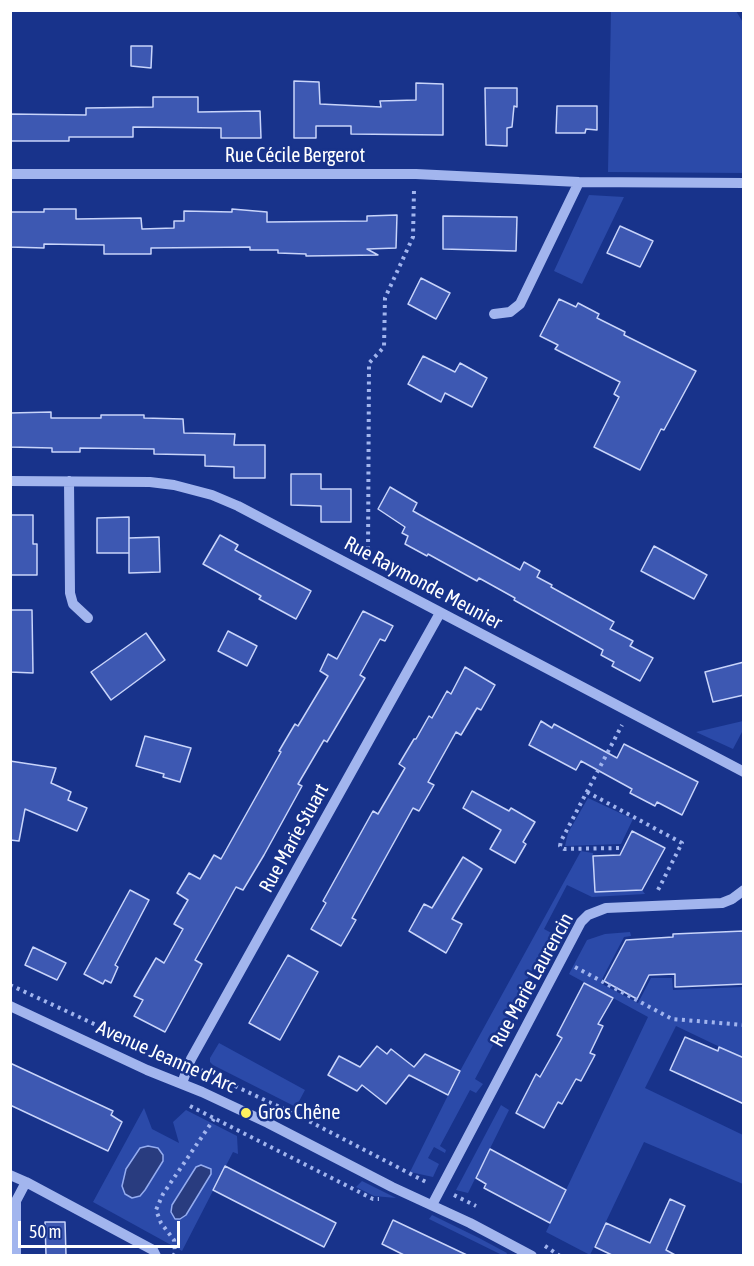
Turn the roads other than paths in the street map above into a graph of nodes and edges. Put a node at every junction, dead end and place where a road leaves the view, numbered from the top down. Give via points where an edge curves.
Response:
1 (10, 174) edge
2 (579, 183) junction
3 (744, 183) edge
4 (494, 314) dead end
5 (10, 481) edge
6 (69, 481) junction
7 (440, 613) junction
8 (88, 618) dead end
9 (744, 772) edge
10 (744, 890) edge
11 (10, 1006) edge
12 (182, 1083) junction
13 (10, 1176) edge
14 (26, 1182) junction
15 (432, 1205) junction
16 (16, 1256) edge
17 (156, 1256) edge
18 (532, 1256) edge

1 - 2 street, Rue Cécile Bergerot via 416,174
2 - 3 street, Rue Cécile Bergerot
2 - 4 street via 520,304 510,312
5 - 6 street, Rue Raymonde Meunier
6 - 7 street, Rue Raymonde Meunier via 150,482 212,495
6 - 8 street via 70,593 73,604
7 - 9 street, Rue Raymonde Meunier
7 - 12 street, Rue Marie Stuart
10 - 15 street, Rue Marie Laurencin via 722,903 606,908 588,915
11 - 12 street, Avenue Jeanne d'Arc
12 - 15 street, Avenue Jeanne d'Arc
13 - 14 street
14 - 16 street via 16,1201
14 - 17 street via 153,1250
15 - 18 street, Avenue Jeanne d'Arc

